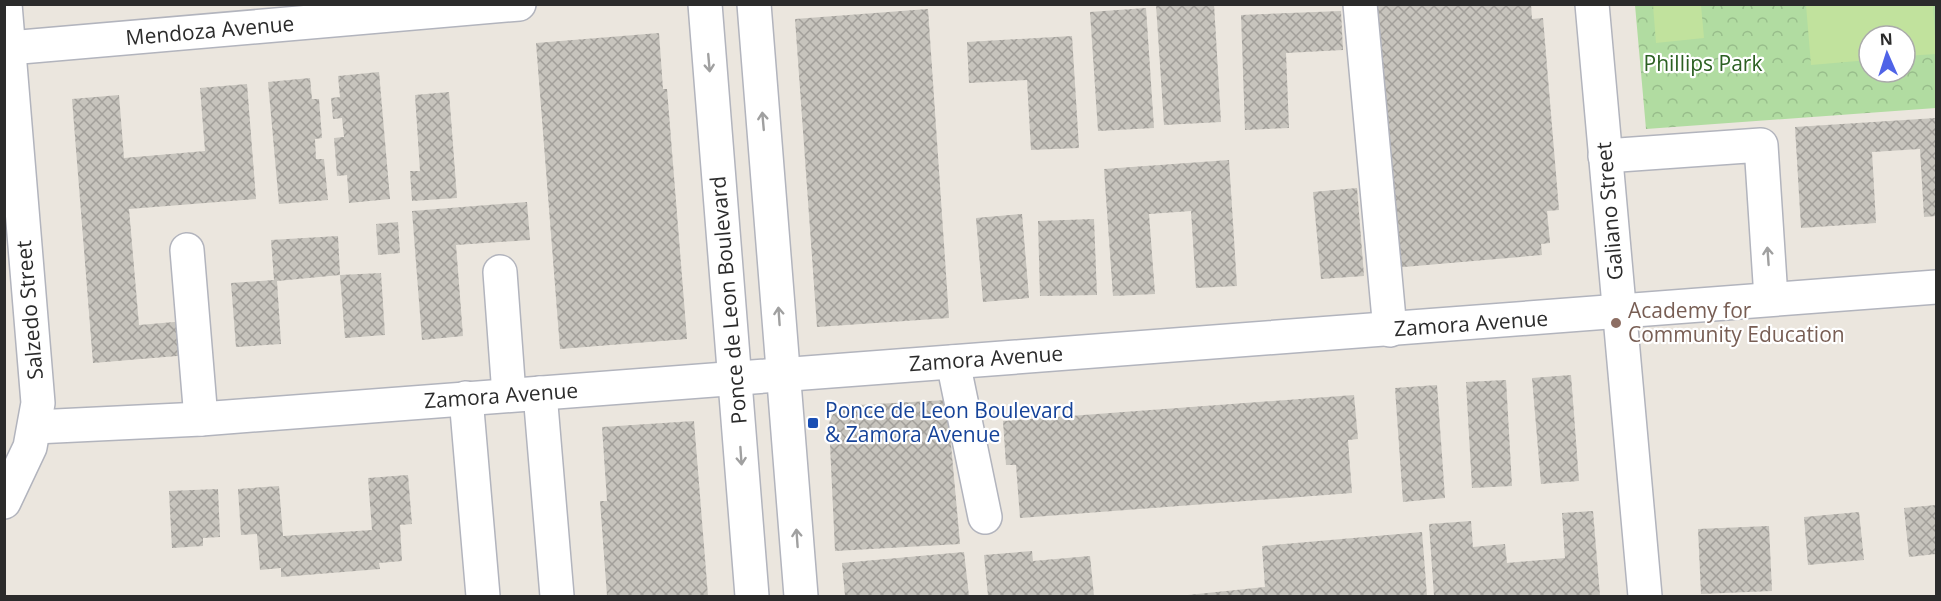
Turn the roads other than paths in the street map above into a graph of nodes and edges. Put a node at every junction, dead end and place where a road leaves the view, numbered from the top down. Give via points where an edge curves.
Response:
1 (5, 4) edge
2 (519, 4) edge
3 (705, 4) edge
4 (754, 4) edge
5 (1360, 4) edge
6 (1592, 4) edge
7 (476, 6) edge
8 (348, 12) edge
9 (9, 48) junction
10 (10, 150) edge
11 (1605, 156) junction
12 (188, 250) dead end
13 (500, 272) dead end
14 (1936, 286) edge
15 (1771, 298) junction
16 (1619, 312) junction
17 (1390, 330) junction
18 (953, 362) junction
19 (783, 374) junction
20 (735, 377) junction
21 (524, 394) junction
22 (466, 398) junction
23 (201, 419) junction
24 (35, 427) junction
25 (4, 502) edge
26 (985, 517) dead end
27 (483, 597) edge
28 (557, 597) edge
29 (752, 597) edge
30 (801, 597) edge
31 (1645, 597) edge

1 - 9 street, Salzedo Street
2 - 7 street, Mendoza Avenue
3 -> 20 street, Ponce de Leon Boulevard
19 -> 4 street
5 - 17 street
6 - 11 street, Galiano Street
7 - 8 street, Mendoza Avenue
8 - 9 street, Mendoza Avenue
9 - 10 street, Salzedo Street
10 - 24 street, Salzedo Street via 36,378
15 -> 11 street via 1761,145
11 - 16 street, Galiano Street
12 - 23 street
13 - 21 street
14 - 15 street, Zamora Avenue
15 - 16 street, Zamora Avenue
16 - 17 street, Zamora Avenue
16 - 31 street, Galiano Street
17 - 18 street, Zamora Avenue
18 - 19 street, Zamora Avenue
18 - 26 street
19 - 20 street, Zamora Avenue
30 -> 19 street
20 - 21 street, Zamora Avenue
20 -> 29 street, Ponce de Leon Boulevard
21 - 22 street, Zamora Avenue
21 - 28 street
22 - 23 street, Zamora Avenue
22 - 27 street
23 - 24 street, Zamora Avenue
24 - 25 street, Salzedo Street via 30,447

